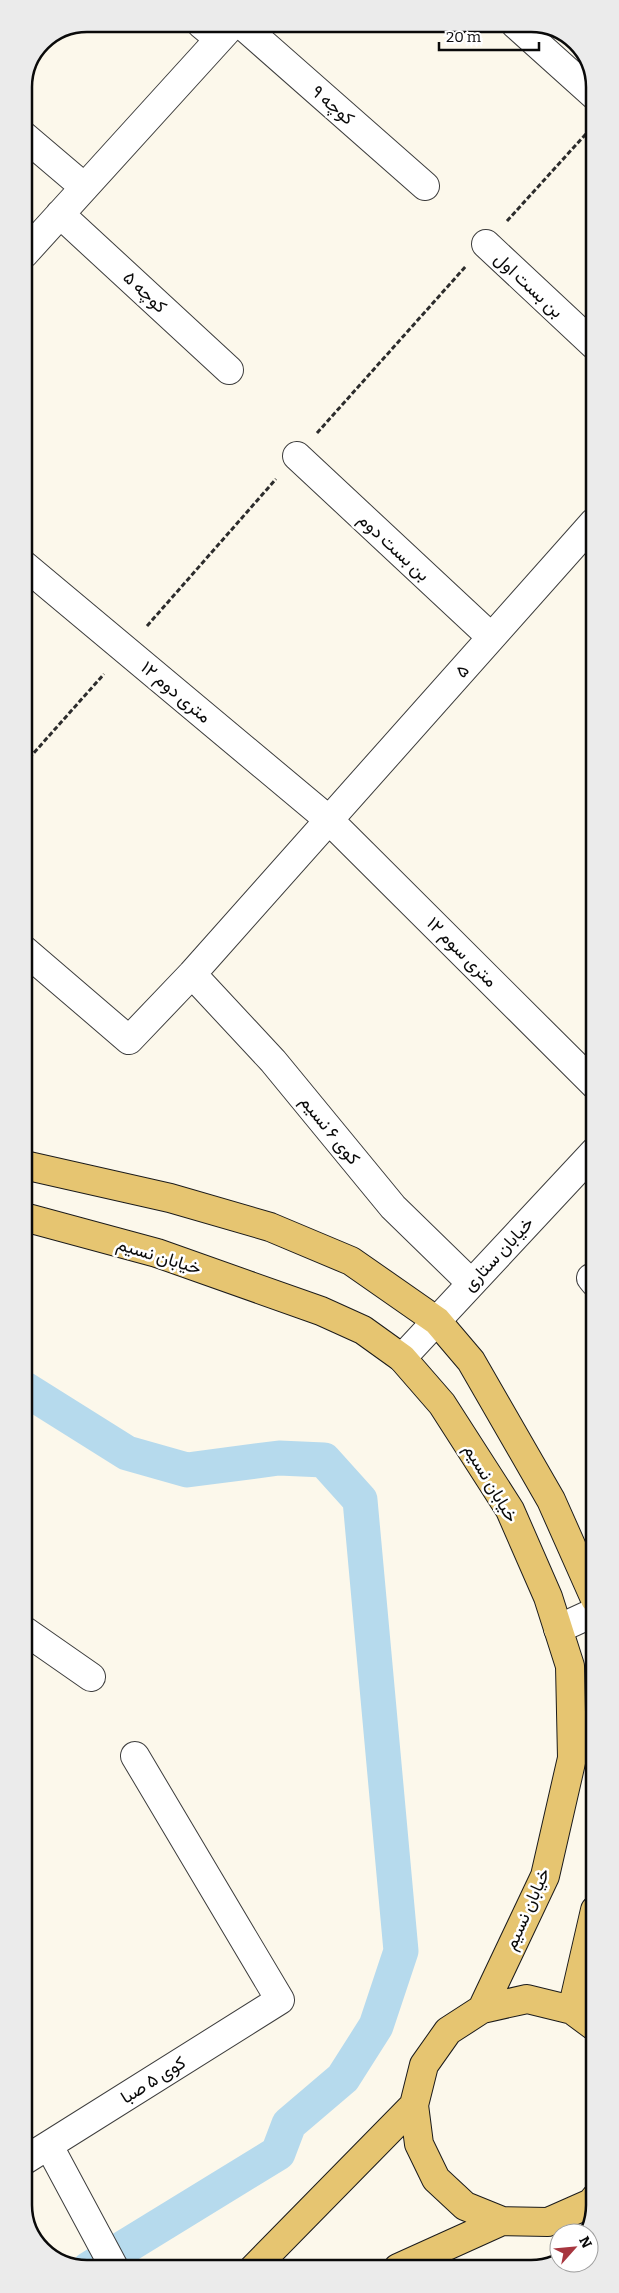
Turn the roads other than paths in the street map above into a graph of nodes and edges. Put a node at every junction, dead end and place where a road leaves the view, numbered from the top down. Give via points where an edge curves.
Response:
1 (215, 32) edge
2 (250, 32) edge
3 (525, 33) edge
4 (586, 87) edge
5 (32, 143) edge
6 (425, 186) dead end
7 (84, 187) junction
8 (60, 214) junction
9 (486, 244) road end
10 (32, 245) edge
11 (586, 338) edge
12 (229, 370) dead end
13 (297, 456) road end
14 (586, 531) edge
15 (32, 572) edge
16 (491, 637) junction
17 (329, 820) junction
18 (32, 957) edge
19 (192, 974) junction
20 (586, 1076) edge
21 (586, 1161) edge
22 (32, 1167) edge
23 (32, 1220) edge
24 (471, 1283) junction
25 (437, 1321) junction
26 (402, 1358) junction
27 (586, 1579) edge
28 (586, 1616) edge
29 (558, 1629) junction
30 (32, 1636) edge
31 (91, 1677) dead end
32 (135, 1756) dead end
33 (586, 1968) edge
34 (482, 2009) junction
35 (572, 2010) junction
36 (586, 2020) edge
37 (414, 2105) junction
38 (49, 2146) junction
39 (32, 2156) edge
40 (586, 2205) edge
41 (502, 2221) junction
42 (110, 2260) edge
43 (262, 2260) edge
44 (416, 2260) edge

1 - 7 street
2 - 6 street, کوچه ۹
3 - 4 street
5 - 7 street
7 - 8 street
8 - 10 street
8 - 12 street, کوچه ۵
9 - 11 street, بن بست اول
13 - 16 street, بن بست دوم
14 - 16 street, ۵
15 - 17 street, ۱۲ متری دوم
16 - 17 street, ۵
17 - 19 street, ۵
17 - 20 street, ۱۲ متری سوم
18 - 19 street, ۵ via 129,1040
19 - 24 street, کوی ۶ نسیم via 273,1061 392,1207
21 - 24 street, خیابان ستاری
22 - 25 main road via 170,1198 270,1227 351,1261
23 - 26 main road, خیابان نسیم via 157,1253 321,1311 363,1330
24 - 25 street, خیابان ستاری
25 - 26 street, خیابان ستاری
25 - 27 main road via 471,1361 551,1500
26 - 29 main road, خیابان نسیم via 442,1404 510,1510 548,1597
28 - 29 street
29 - 34 main road, خیابان نسیم via 570,1666 572,1758 545,1876
30 - 31 street
32 - 38 street, کوی ۵ صبا via 280,2000
33 - 35 main road
34 - 35 main road via 527,1999
34 - 37 main road via 448,2031 424,2065
35 - 36 main road
37 - 41 main road via 419,2144 436,2179 465,2206
37 - 43 main road
38 - 39 street, کوی ۵ صبا
38 - 42 street
40 - 41 main road via 548,2222
41 - 44 main road

